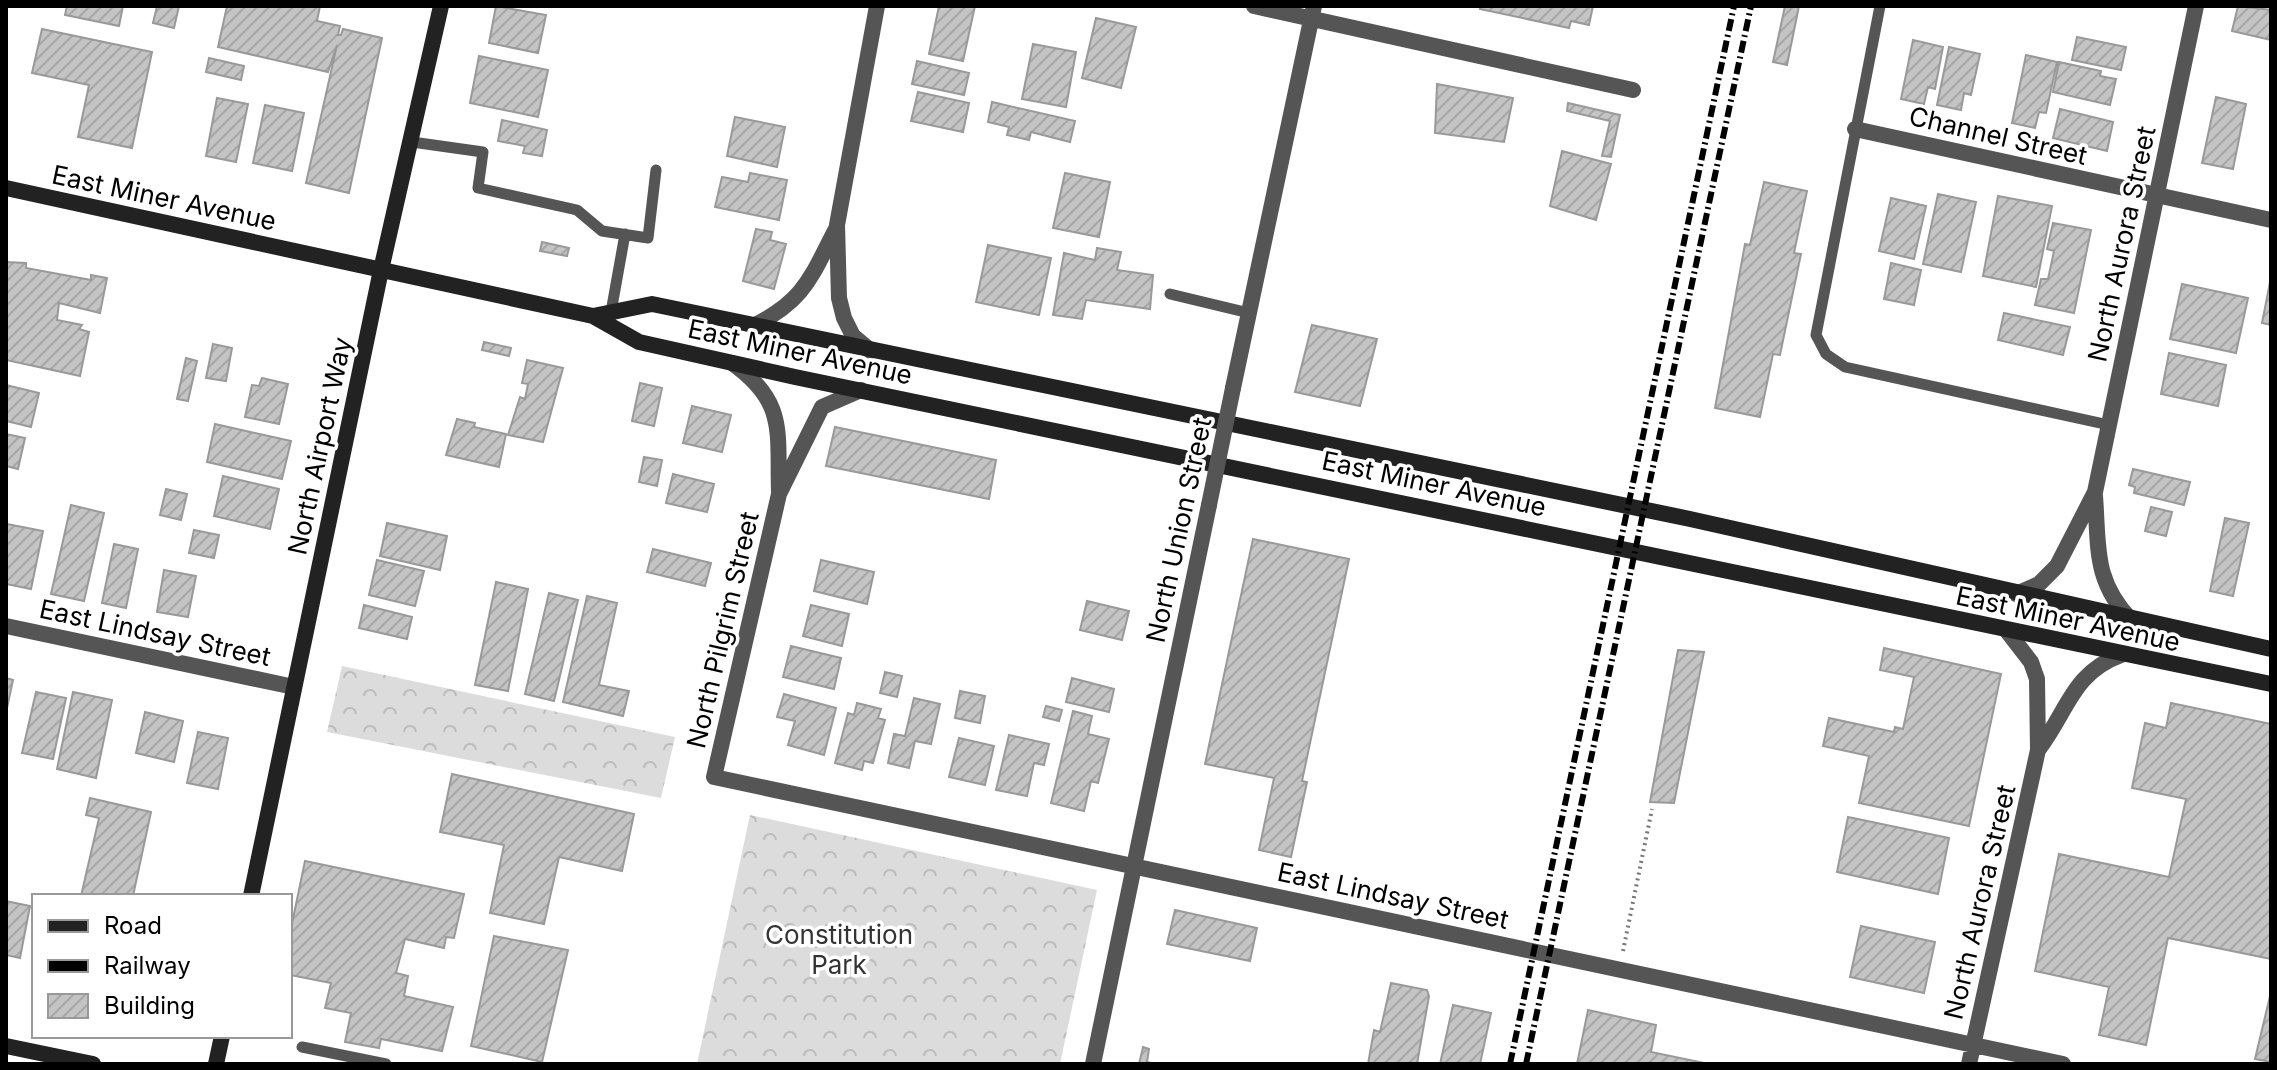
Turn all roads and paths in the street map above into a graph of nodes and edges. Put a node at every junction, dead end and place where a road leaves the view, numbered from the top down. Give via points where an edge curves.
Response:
1 (441, 6) edge
2 (877, 6) edge
3 (1254, 6) edge
4 (1880, 6) edge
5 (2196, 6) edge
6 (1312, 12) edge
7 (1633, 90) dead end
8 (1855, 129) junction
9 (412, 142) junction
10 (656, 170) dead end
11 (6, 188) edge
12 (2157, 196) junction
13 (2271, 220) edge
14 (837, 225) junction
15 (625, 234) junction
16 (381, 270) junction
17 (1170, 294) dead end
18 (611, 312) junction
19 (1249, 313) junction
20 (593, 316) junction
21 (753, 326) junction
22 (871, 351) junction
23 (732, 363) junction
24 (861, 390) junction
25 (2109, 425) junction
26 (2095, 492) junction
27 (779, 494) junction
28 (2016, 594) junction
29 (2131, 620) junction
30 (6, 626) edge
31 (2007, 631) junction
32 (2271, 649) edge
33 (2121, 655) junction
34 (2271, 684) edge
35 (294, 687) junction
36 (2038, 750) junction
37 (714, 777) joint
38 (1652, 809) dead end
39 (1134, 866) junction
40 (251, 894) edge
41 (1619, 969) junction
42 (222, 1038) edge
43 (1973, 1045) junction
44 (6, 1046) edge
45 (302, 1047) dead end
46 (43, 1059) edge
47 (93, 1064) edge
48 (216, 1064) edge
49 (386, 1064) edge
50 (1093, 1064) edge
51 (1969, 1064) edge
52 (2063, 1064) edge

1 - 9 main road, North Airport Way
2 - 14 street
3 - 6 street
4 - 8 lane
5 - 12 street, North Aurora Street
6 - 7 street
6 - 19 street, North Union Street
8 - 12 street, Channel Street
8 - 25 lane via 1816,335 1826,354 1845,367
9 - 15 lane via 483,152 478,188 577,210 602,231
9 - 16 main road, North Airport Way
10 - 15 lane via 648,238
11 - 16 main road, East Miner Avenue
12 - 13 street, Channel Street
12 - 25 street, North Aurora Street
14 - 21 street via 797,298
14 - 22 street via 844,318 853,336
15 - 18 lane
16 - 20 main road, East Miner Avenue
16 - 35 main road, North Airport Way
17 - 19 lane
18 - 20 main road, East Miner Avenue
18 - 21 main road, East Miner Avenue via 652,304
19 - 39 street, North Union Street, bridge
20 - 23 main road, East Miner Avenue via 639,342
21 - 22 main road, East Miner Avenue
22 - 28 main road, East Miner Avenue via 1690,519
23 - 24 main road, East Miner Avenue
23 - 27 street, North Pilgrim Street via 753,378 776,411
24 - 27 street, North Pilgrim Street via 822,407
24 - 31 main road, East Miner Avenue
25 - 26 street, North Aurora Street
26 - 28 street, North Aurora Street via 2057,566 2039,584
26 - 29 street, North Aurora Street via 2102,576 2113,602
27 - 37 street, North Pilgrim Street
28 - 29 main road, East Miner Avenue
29 - 32 main road, East Miner Avenue
30 - 35 street, East Lindsay Street
31 - 33 main road, East Miner Avenue
31 - 36 street, North Aurora Street via 2037,679
33 - 34 main road, East Miner Avenue
33 - 36 street, North Aurora Street via 2100,663 2080,680
35 - 40 main road, North Airport Way
36 - 43 street, North Aurora Street
37 - 39 street, East Lindsay Street
38 - 41 path
39 - 41 street, East Lindsay Street
39 - 50 street, North Union Street
41 - 43 street, East Lindsay Street
42 - 48 main road
43 - 51 street, North Aurora Street
43 - 52 street, East Lindsay Street
44 - 46 main road
45 - 49 lane
46 - 47 main road

